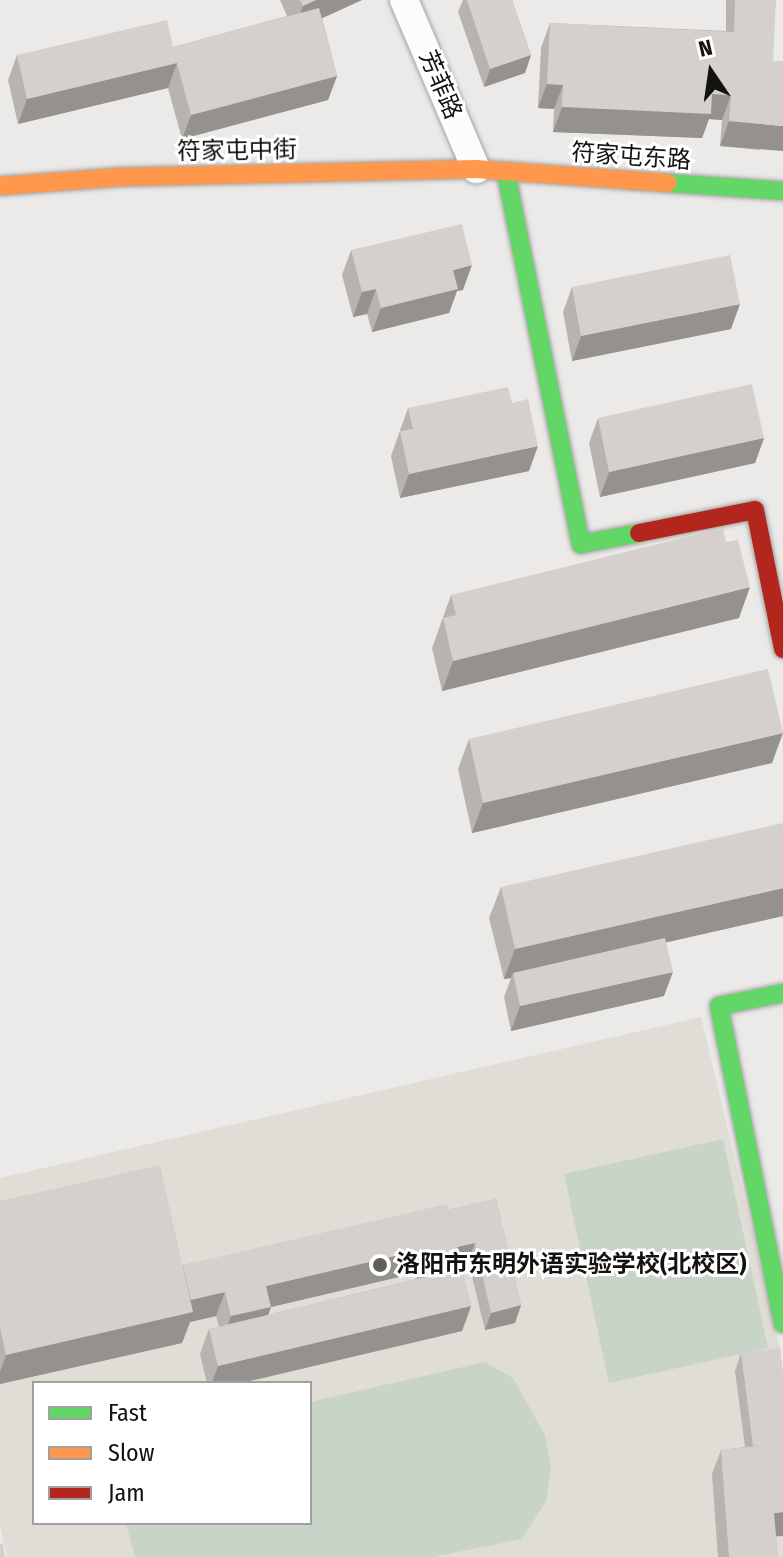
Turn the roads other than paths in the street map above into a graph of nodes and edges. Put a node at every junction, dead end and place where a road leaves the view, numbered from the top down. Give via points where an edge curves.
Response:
1 (404, 0) edge
2 (476, 169) junction
3 (506, 173) junction
4 (0, 186) edge
5 (783, 191) edge
6 (783, 649) edge
7 (783, 993) edge
8 (783, 1324) edge

1 - 2 street, 芳菲路
2 - 3 street, 符家屯东路
2 - 4 street, 符家屯中街 via 121,177
3 - 5 street, 符家屯东路
3 - 6 street via 581,544 755,510
7 - 8 street via 719,1006

